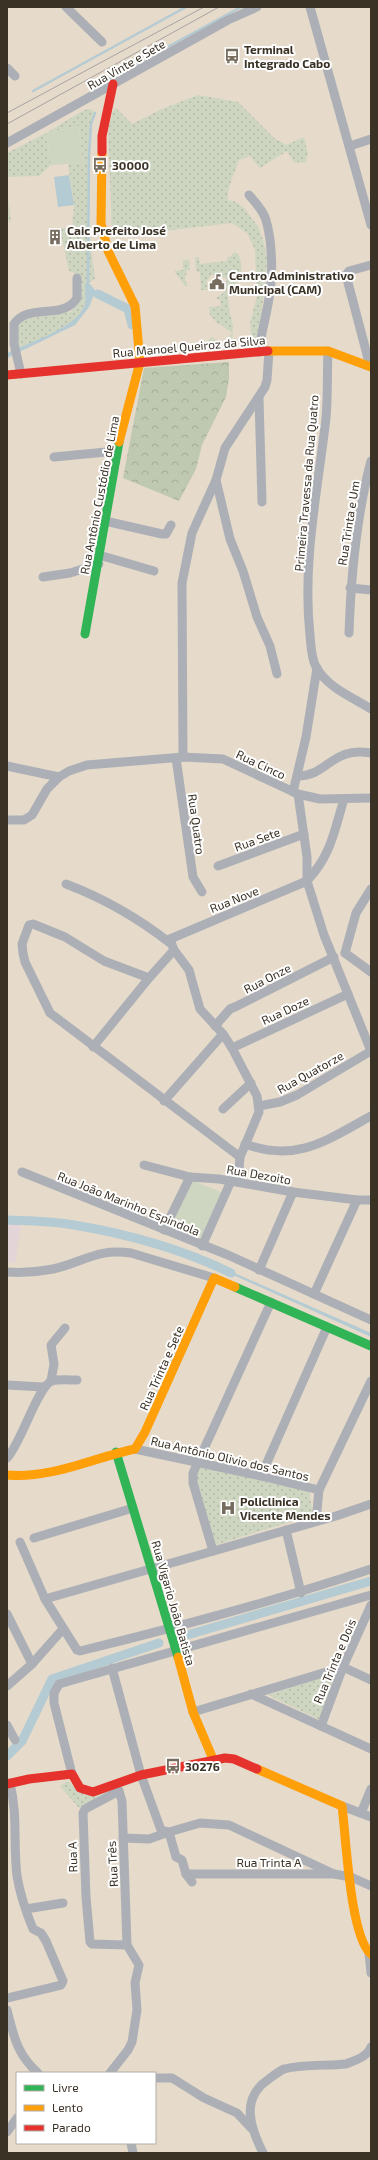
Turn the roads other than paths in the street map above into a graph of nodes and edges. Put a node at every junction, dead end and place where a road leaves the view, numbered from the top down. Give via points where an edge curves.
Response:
1 (66, 7) edge
2 (257, 7) edge
3 (310, 7) edge
4 (102, 42) dead end
5 (7, 68) edge
6 (15, 76) dead end
7 (113, 84) junction
8 (371, 139) edge
9 (7, 143) edge
10 (350, 146) junction
11 (249, 194) dead end
12 (371, 225) edge
13 (371, 265) edge
14 (77, 278) dead end
15 (269, 351) junction
16 (328, 351) junction
17 (259, 352) junction
18 (140, 362) junction
19 (371, 367) edge
20 (21, 374) junction
21 (7, 375) edge
22 (259, 399) junction
23 (117, 451) junction
24 (54, 457) dead end
25 (371, 461) edge
26 (216, 480) junction
27 (262, 502) dead end
28 (106, 521) junction
29 (171, 525) dead end
30 (99, 559) junction
31 (154, 571) dead end
32 (43, 577) dead end
33 (350, 588) junction
34 (371, 590) edge
35 (349, 633) dead end
36 (85, 634) dead end
37 (317, 668) junction
38 (277, 674) dead end
39 (371, 709) edge
40 (371, 753) edge
41 (179, 757) junction
42 (7, 766) edge
43 (298, 776) junction
44 (59, 777) junction
45 (296, 793) junction
46 (371, 798) edge
47 (344, 799) junction
48 (7, 820) edge
49 (304, 834) junction
50 (218, 866) dead end
51 (307, 881) junction
52 (66, 884) dead end
53 (371, 889) edge
54 (202, 892) dead end
55 (171, 944) junction
56 (345, 953) junction
57 (334, 958) junction
58 (371, 972) edge
59 (149, 978) junction
60 (348, 994) junction
61 (215, 1026) junction
62 (223, 1034) junction
63 (93, 1047) junction
64 (232, 1048) junction
65 (371, 1051) edge
66 (251, 1083) junction
67 (164, 1101) junction
68 (259, 1106) junction
69 (223, 1109) dead end
70 (371, 1116) edge
71 (245, 1144) junction
72 (240, 1157) junction
73 (144, 1165) dead end
74 (22, 1172) dead end
75 (190, 1177) junction
76 (235, 1182) junction
77 (292, 1192) junction
78 (357, 1200) junction
79 (371, 1200) edge
80 (164, 1230) junction
81 (202, 1246) junction
82 (259, 1270) junction
83 (7, 1272) edge
84 (214, 1278) junction
85 (314, 1294) junction
86 (271, 1302) junction
87 (370, 1317) edge
88 (327, 1327) junction
89 (65, 1328) dead end
90 (371, 1346) edge
91 (77, 1380) dead end
92 (52, 1381) junction
93 (371, 1381) edge
94 (7, 1385) edge
95 (43, 1387) junction
96 (135, 1449) junction
97 (116, 1452) junction
98 (7, 1458) edge
99 (198, 1463) junction
100 (7, 1475) edge
101 (261, 1476) junction
102 (319, 1490) junction
103 (371, 1504) edge
104 (133, 1508) junction
105 (316, 1521) junction
106 (286, 1530) junction
107 (34, 1538) dead end
108 (20, 1542) dead end
109 (213, 1550) junction
110 (152, 1569) junction
111 (371, 1569) edge
112 (301, 1593) junction
113 (371, 1595) edge
114 (44, 1599) junction
115 (370, 1609) edge
116 (7, 1614) edge
117 (171, 1628) junction
118 (63, 1629) junction
119 (175, 1651) junction
120 (32, 1664) junction
121 (343, 1667) junction
122 (112, 1668) junction
123 (371, 1680) edge
124 (7, 1686) edge
125 (251, 1694) junction
126 (193, 1712) junction
127 (7, 1725) edge
128 (321, 1726) junction
129 (14, 1740) dead end
130 (371, 1749) edge
131 (213, 1759) junction
132 (72, 1774) junction
133 (141, 1775) junction
134 (8, 1784) edge
135 (117, 1787) junction
136 (371, 1789) edge
137 (342, 1806) junction
138 (361, 1812) junction
139 (371, 1817) edge
140 (170, 1832) junction
141 (123, 1838) junction
142 (301, 1858) junction
143 (186, 1874) junction
144 (300, 1874) junction
145 (334, 1874) junction
146 (351, 1877) junction
147 (192, 1882) dead end
148 (371, 1886) edge
149 (62, 1903) dead end
150 (26, 1910) junction
151 (127, 1945) junction
152 (368, 1952) edge
153 (371, 1973) edge
154 (7, 1998) edge
155 (7, 2010) edge
156 (371, 2047) edge
157 (37, 2072) edge
158 (111, 2072) edge
159 (156, 2078) edge
160 (16, 2119) edge
161 (253, 2130) junction
162 (7, 2132) edge
163 (263, 2153) edge

1 - 4 street
2 - 7 street, Rua Vinte e Sete via 228,20
3 - 10 street
5 - 6 street
7 - 9 street, Rua Vinte e Sete
7 - 18 street, Rua Antônio Custódio de Lima via 102,136 101,223 108,251 135,306
8 - 10 street
10 - 12 street
11 - 17 street via 266,220 270,252 270,291
13 - 19 street via 349,271 347,278
14 - 20 street via 77,298 69,307 19,317 12,328
15 - 16 street, Rua Manoel Queiroz da Silva
15 - 17 street, Rua Manoel Queiroz da Silva
15 - 22 street via 267,380
16 - 19 street, Rua Manoel Queiroz da Silva
16 - 37 street, Primeira Travessa da Rua Quatro via 326,416 313,510 309,564 308,618 313,658
17 - 18 street, Rua Manoel Queiroz da Silva
18 - 20 street, Rua Manoel Queiroz da Silva
18 - 23 street, Rua Antônio Custódio de Lima
20 - 21 street, Rua Manoel Queiroz da Silva
22 - 26 street, Rua Quatro via 225,448
22 - 27 street
23 - 24 street
23 - 28 street, Rua Antônio Custódio de Lima
25 - 33 street, Rua Trinta e Um via 360,510
26 - 38 street via 225,526 243,570 256,617 270,646
26 - 41 street, Rua Quatro via 192,533 182,583
28 - 29 street via 162,534 166,534
28 - 30 street, Rua Antônio Custódio de Lima
30 - 31 street
30 - 32 street via 70,573
30 - 36 street, Rua Antônio Custódio de Lima
33 - 34 street
33 - 35 street, Rua Trinta e Um
37 - 39 street, Primeira Travessa da Rua Quatro via 341,692
37 - 43 street
40 - 43 street via 359,751 342,754 315,773
41 - 44 street, Rua Cinco via 87,765
41 - 45 street, Rua Cinco via 223,759
41 - 54 street, Rua Quatro via 193,877
42 - 44 street
43 - 45 street
44 - 48 street via 47,789 32,815 24,820
45 - 47 street, Rua Cinco via 320,799
45 - 49 street
46 - 47 street, Rua Cinco
47 - 51 street via 328,854
49 - 50 street, Rua Sete
49 - 51 street
51 - 55 street, Rua Nove
51 - 57 street via 319,922
52 - 55 street via 88,892 145,923
53 - 56 street via 356,912
55 - 59 street, Rua Nove
55 - 61 street via 189,970 200,1009
56 - 57 street, Rua Onze
56 - 58 street
57 - 60 street
57 - 61 street, Rua Onze via 230,1010
59 - 63 street, Rua Nove
59 - 63 street via 104,961 65,937 33,924 29,925 22,944 23,953 46,1006 56,1019
60 - 64 street, Rua Doze
60 - 65 street
61 - 62 street
62 - 64 street
62 - 67 street
63 - 67 street
64 - 66 street
65 - 68 street, Rua Quatorze via 297,1095
66 - 68 street
66 - 69 street
67 - 72 street
68 - 71 street via 259,1112
70 - 71 street via 318,1145 300,1150 261,1150
71 - 72 street
72 - 76 street
73 - 75 street, Rua Dezoito
74 - 80 street, Rua João Marinho Espindola
75 - 76 street, Rua Dezoito
75 - 80 street
76 - 77 street, Rua Dezoito
76 - 81 street
77 - 78 street, Rua Dezoito
77 - 82 street
78 - 79 street, Rua Dezoito
78 - 85 street
80 - 81 street, Rua João Marinho Espindola
81 - 82 street, Rua João Marinho Espindola
82 - 85 street, Rua João Marinho Espindola
83 - 84 street via 54,1269 92,1255 118,1251
84 - 86 street
84 - 96 street, Rua Trinta e Sete
85 - 87 street, Rua João Marinho Espindola
86 - 88 street
86 - 99 street
88 - 90 street
88 - 101 street
89 - 92 street via 51,1345 54,1364
91 - 92 street
92 - 95 street
93 - 102 street
94 - 95 street
95 - 98 street
96 - 97 street
96 - 99 street, Rua Antônio Olivio dos Santos
97 - 100 street via 32,1477
97 - 104 street, Rua Vigario João Batista
99 - 101 street, Rua Antônio Olivio dos Santos
99 - 109 street via 193,1473 193,1483
101 - 102 street, Rua Antônio Olivio dos Santos
102 - 105 street
103 - 105 street
104 - 107 street
104 - 110 street, Rua Vigario João Batista
105 - 106 street
106 - 109 street
106 - 112 street
108 - 114 street
109 - 110 street
110 - 114 street
110 - 117 street, Rua Vigario João Batista
111 - 112 street
112 - 117 street
113 - 119 street
114 - 118 street
115 - 121 street, Rua Trinta e Dois
116 - 120 street
117 - 118 street via 78,1651
117 - 119 street, Rua Vigario João Batista
118 - 120 street
119 - 122 street
119 - 126 street, Rua Vigario João Batista
120 - 124 street
121 - 123 street
121 - 125 street
121 - 128 street, Rua Trinta e Dois
122 - 132 street via 63,1682 57,1686 54,1693 54,1703
122 - 133 street
125 - 126 street
125 - 128 street
126 - 131 street, Rua Vigario João Batista
127 - 129 street
128 - 130 street
131 - 133 street
131 - 137 street via 234,1759
132 - 134 street
132 - 135 street via 80,1788 86,1791
133 - 135 street
133 - 140 street via 159,1826 165,1832
134 - 150 street via 16,1816 17,1876
135 - 141 street, Rua Três via 122,1801
135 - 151 street, Rua A via 83,1813 86,1897 91,1944
136 - 138 street
137 - 138 street
137 - 146 street
138 - 139 street
140 - 141 street via 149,1839
140 - 142 street via 200,1823 229,1825
140 - 143 street via 176,1857 182,1860
141 - 151 street, Rua Três
142 - 144 street
142 - 145 street
143 - 144 street, Rua Trinta A
143 - 147 street
144 - 145 street, Rua Trinta A
145 - 146 street, Rua Trinta A
146 - 148 street, Rua Trinta A
146 - 152 street via 356,1924
149 - 150 street
150 - 154 street via 33,1929 41,1933 46,1941 63,1979 61,1985
151 - 158 street via 139,1965 135,1984 137,2010 132,2042
152 - 153 street
155 - 157 street via 19,2050 25,2061
156 - 161 street via 369,2052 346,2064 282,2070 258,2086 251,2104
159 - 161 street via 172,2078 204,2098 237,2113
160 - 162 street
161 - 163 street

